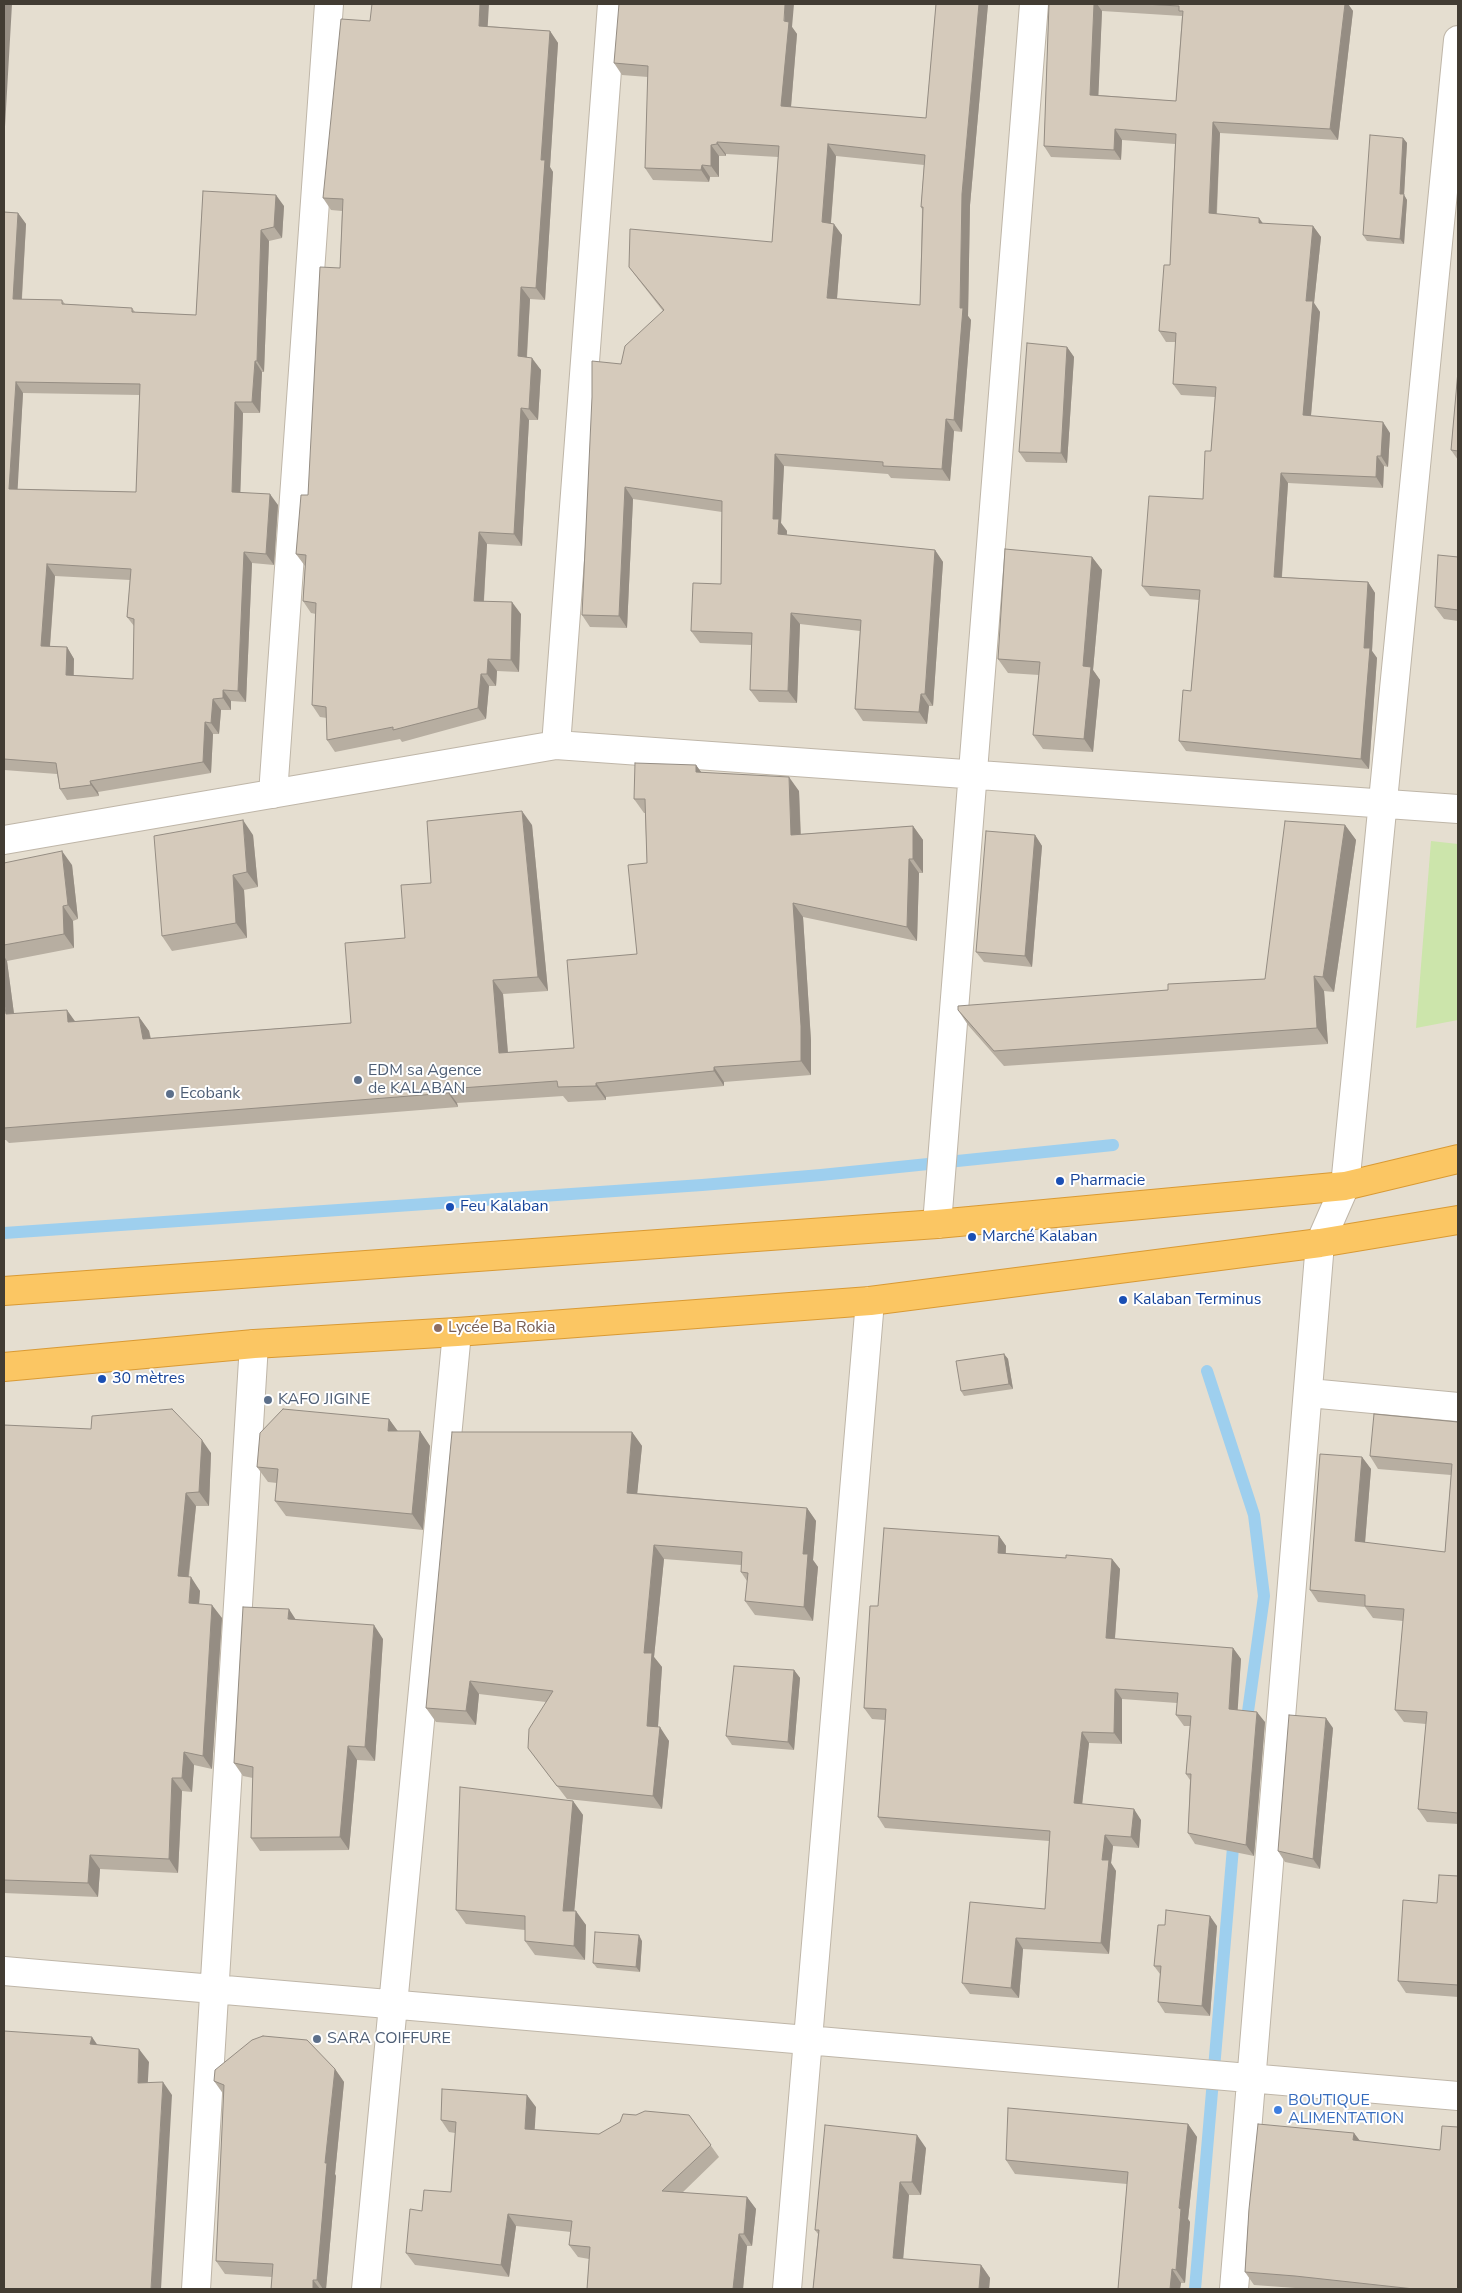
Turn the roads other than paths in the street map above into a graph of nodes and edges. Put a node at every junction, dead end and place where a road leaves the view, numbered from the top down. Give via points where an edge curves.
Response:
1 (329, 4) edge
2 (612, 4) edge
3 (1034, 4) edge
4 (1458, 40) edge
5 (556, 745) junction
6 (973, 774) junction
7 (273, 794) junction
8 (1382, 803) junction
9 (1458, 809) edge
10 (4, 840) edge
11 (1458, 1159) edge
12 (1345, 1186) junction
13 (1458, 1220) edge
14 (937, 1224) junction
15 (1320, 1243) junction
16 (4, 1291) edge
17 (870, 1301) junction
18 (457, 1332) junction
19 (254, 1344) junction
20 (4, 1367) edge
21 (1309, 1392) junction
22 (1458, 1406) edge
23 (4, 1971) edge
24 (214, 1988) junction
25 (393, 2004) junction
26 (808, 2040) junction
27 (1252, 2078) junction
28 (1458, 2096) edge
29 (196, 2289) edge
30 (366, 2289) edge
31 (787, 2289) edge
32 (1234, 2289) edge

1 - 7 street
2 - 5 street
3 - 6 street
4 - 8 street
5 - 6 street
5 - 7 street
6 - 8 street
6 - 14 street
7 - 10 street
8 - 9 street
8 - 12 street
11 - 12 highway
12 - 14 highway
12 - 15 street
13 - 15 highway
14 - 16 highway
15 - 17 highway
15 - 21 street
17 - 18 highway
17 - 26 street
18 - 19 highway
18 - 25 street
19 - 20 highway
19 - 24 street
21 - 22 street
21 - 27 street
23 - 24 street
24 - 25 street
24 - 29 street
25 - 26 street
25 - 30 street
26 - 27 street
26 - 31 street
27 - 28 street
27 - 32 street

